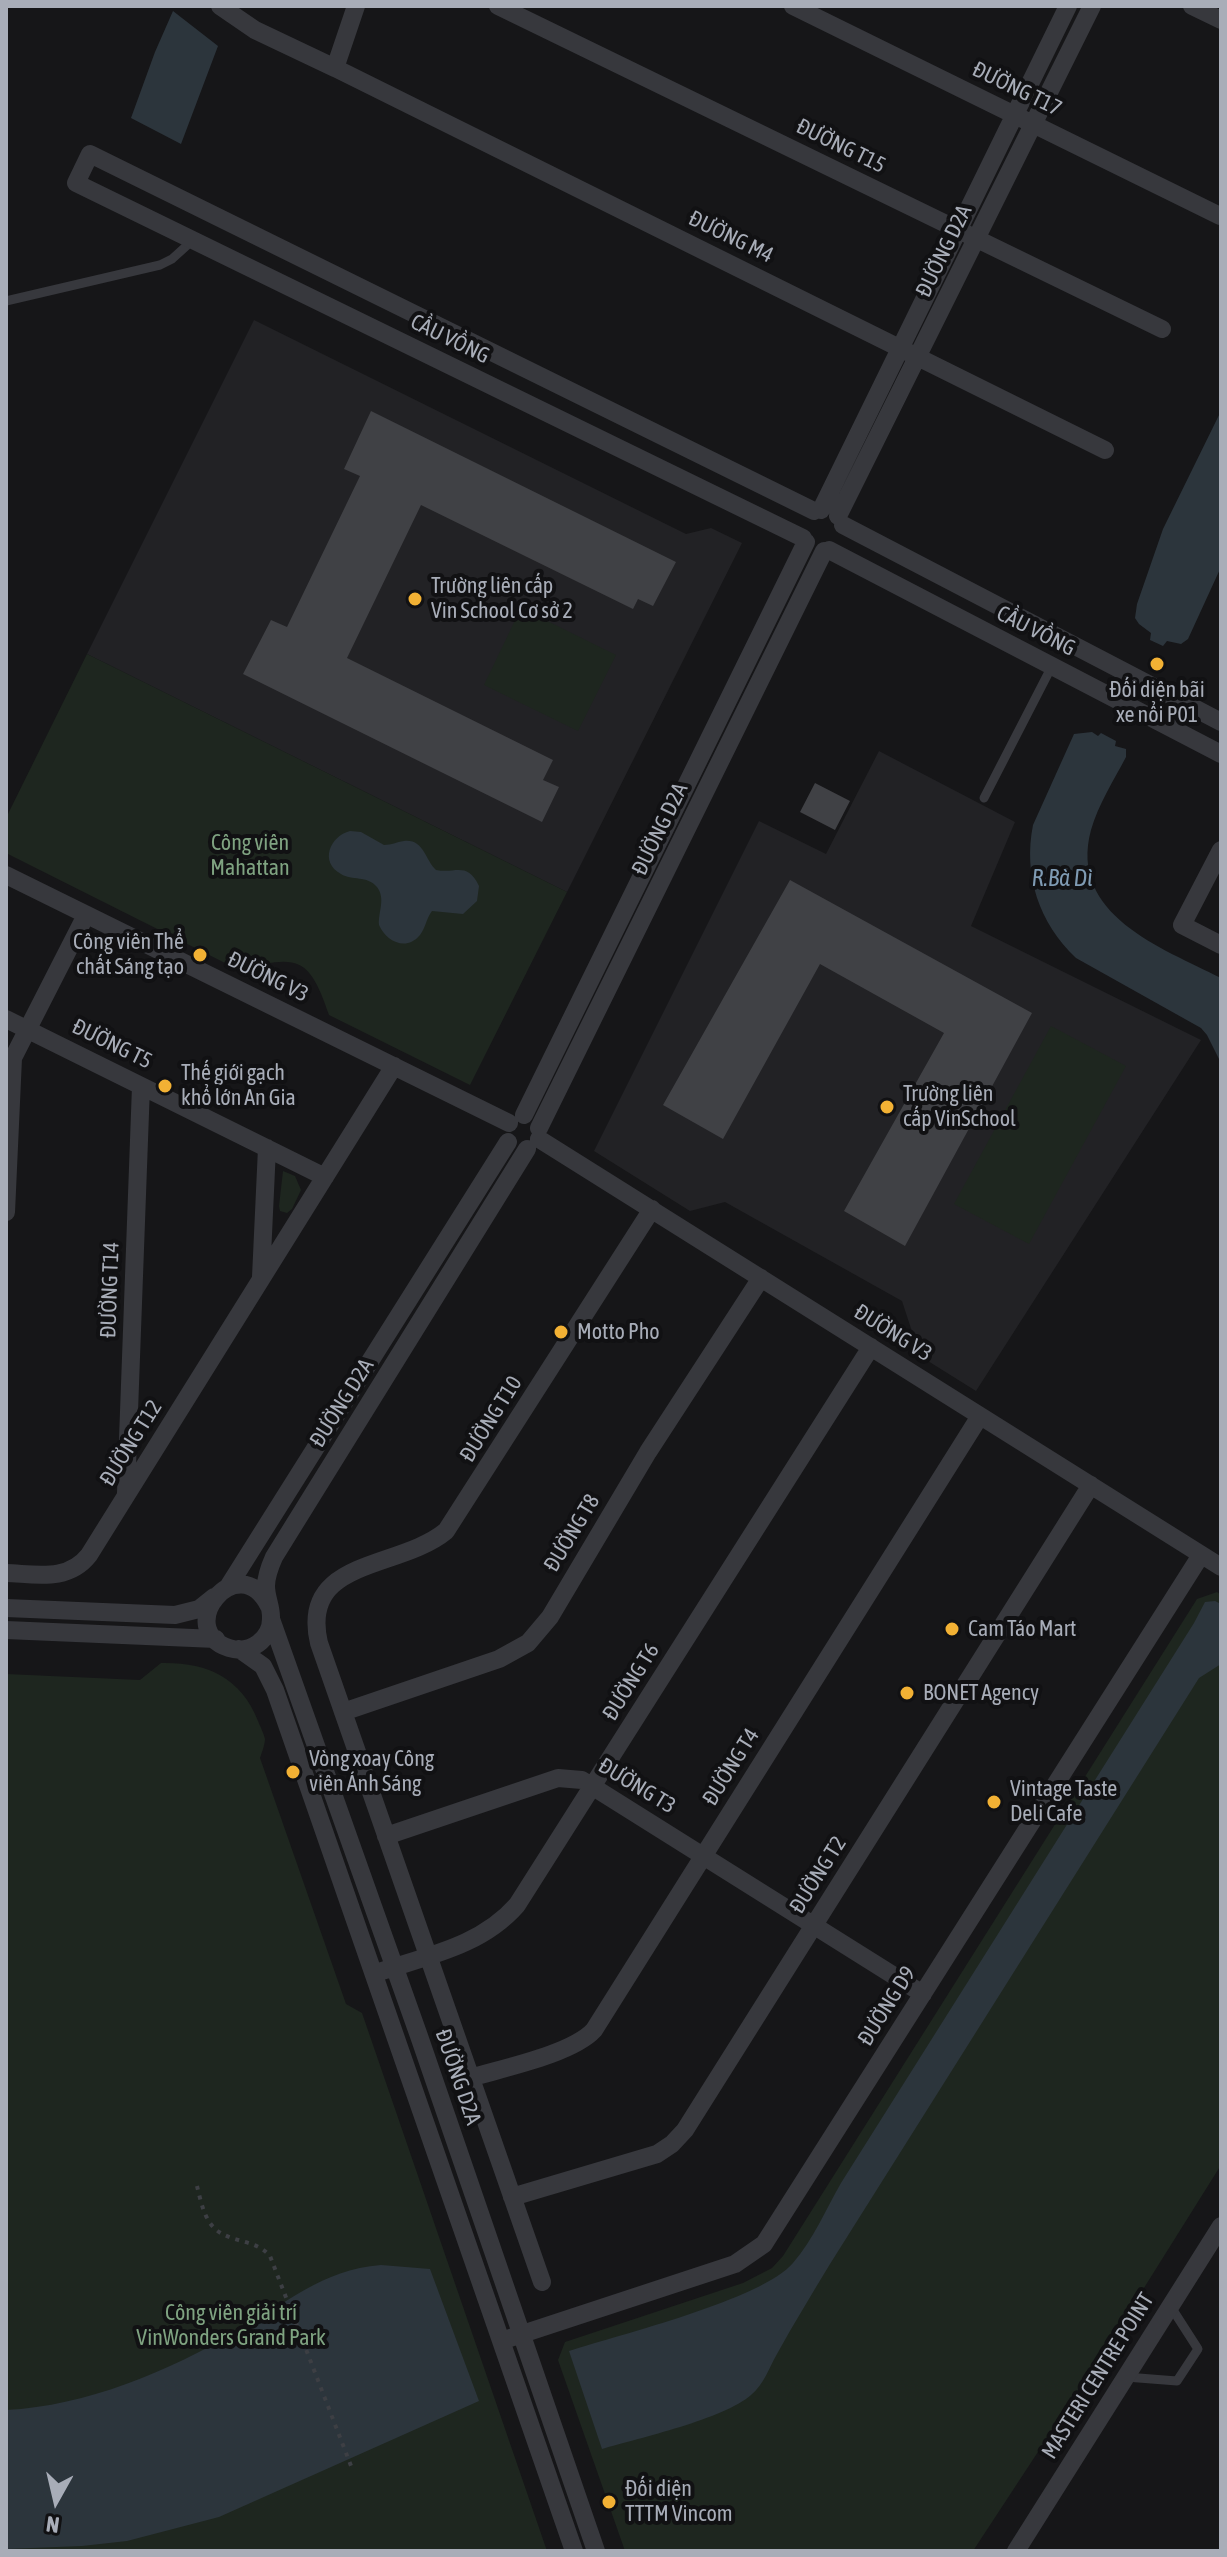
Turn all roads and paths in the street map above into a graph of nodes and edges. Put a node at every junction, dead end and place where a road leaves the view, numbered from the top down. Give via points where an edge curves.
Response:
1 (220, 6) edge
2 (356, 6) edge
3 (498, 6) edge
4 (793, 6) edge
5 (1068, 6) edge
6 (1092, 6) edge
7 (1192, 6) edge
8 (1221, 20) edge
9 (335, 68) junction
10 (1014, 115) junction
11 (1033, 124) junction
12 (1220, 216) edge
13 (958, 230) junction
14 (977, 239) junction
15 (193, 240) junction
16 (6, 301) edge
17 (1162, 329) dead end
18 (899, 347) junction
19 (918, 357) junction
20 (1105, 450) dead end
21 (829, 516) junction
22 (805, 540) junction
23 (826, 551) junction
24 (1052, 666) junction
25 (1221, 722) edge
26 (1221, 754) edge
27 (984, 798) dead end
28 (1221, 850) edge
29 (6, 875) edge
30 (86, 915) junction
31 (1221, 945) edge
32 (6, 1019) edge
33 (27, 1030) junction
34 (394, 1066) junction
35 (141, 1086) junction
36 (516, 1119) junction
37 (535, 1139) junction
38 (508, 1142) junction
39 (267, 1148) junction
40 (325, 1177) junction
41 (652, 1209) junction
42 (6, 1212) edge
43 (761, 1278) junction
44 (261, 1280) junction
45 (871, 1347) junction
46 (980, 1416) junction
47 (1091, 1485) junction
48 (126, 1495) junction
49 (1201, 1555) junction
50 (1221, 1567) edge
51 (6, 1573) edge
52 (221, 1592) junction
53 (6, 1608) edge
54 (270, 1612) junction
55 (6, 1630) edge
56 (216, 1639) junction
57 (239, 1649) junction
58 (343, 1712) junction
59 (594, 1786) junction
60 (386, 1836) junction
61 (704, 1855) junction
62 (815, 1925) junction
63 (428, 1956) junction
64 (394, 1967) junction
65 (374, 1974) junction
66 (923, 1994) junction
67 (470, 2078) junction
68 (197, 2186) dead end
69 (512, 2197) junction
70 (1221, 2226) edge
71 (542, 2282) dead end
72 (1170, 2306) junction
73 (521, 2335) junction
74 (501, 2341) junction
75 (1126, 2377) junction
76 (353, 2471) dead end
77 (574, 2551) edge
78 (596, 2551) edge
79 (1016, 2551) edge

1 - 9 street, ĐƯỜNG M4 via 255,30
2 - 9 street
3 - 13 street, ĐƯỜNG T15
4 - 10 street, ĐƯỜNG T17
5 - 10 street, ĐƯỜNG D2A
6 - 11 street, ĐƯỜNG D2A
7 - 8 street
9 - 18 street, ĐƯỜNG M4
10 - 11 street, ĐƯỜNG T17
10 - 13 street, ĐƯỜNG D2A
11 - 12 street, ĐƯỜNG T17
11 - 14 street, ĐƯỜNG D2A
13 - 14 street, ĐƯỜNG T15
13 - 18 street, ĐƯỜNG D2A
14 - 17 street, ĐƯỜNG T15
14 - 19 street, ĐƯỜNG D2A
15 - 16 lane via 160,265
15 - 21 street, CẦU VỒNG via 76,183 90,154
15 - 22 street, CẦU VỒNG
18 - 19 street, ĐƯỜNG M4
18 - 21 street, ĐƯỜNG D2A
19 - 20 street, ĐƯỜNG M4
19 - 21 street, ĐƯỜNG D2A
21 - 22 street via 804,521
21 - 23 street via 842,539
21 - 25 street, CẦU VỒNG
22 - 23 street via 815,550
22 - 36 street, ĐƯỜNG D2A
23 - 24 street, CẦU VỒNG
23 - 37 street, ĐƯỜNG D2A
24 - 26 street, CẦU VỒNG
24 - 27 lane
28 - 31 street via 1182,925
29 - 30 street, ĐƯỜNG V3
30 - 33 street
30 - 34 street, ĐƯỜNG V3
32 - 33 street, ĐƯỜNG T5
33 - 35 street, ĐƯỜNG T5
33 - 42 street via 13,1058
34 - 36 street, ĐƯỜNG V3
34 - 40 street, ĐƯỜNG T12
35 - 39 street, ĐƯỜNG T5
35 - 48 street, ĐƯỜNG T14
36 - 37 street via 534,1119
36 - 38 street via 505,1132
37 - 38 street via 517,1149
37 - 41 street, ĐƯỜNG V3
37 - 54 street, ĐƯỜNG D2A via 274,1557 267,1581
38 - 52 street, ĐƯỜNG D2A
39 - 40 street, ĐƯỜNG T5
39 - 44 street, ĐƯỜNG T12
40 - 44 street, ĐƯỜNG T12
41 - 43 street, ĐƯỜNG V3
41 - 58 street, ĐƯỜNG T10 via 446,1531 419,1549 346,1574 321,1597 316,1632
43 - 45 street, ĐƯỜNG V3
43 - 58 street, ĐƯỜNG T8 via 550,1617 528,1643 499,1659
44 - 48 street, ĐƯỜNG T12
45 - 46 street, ĐƯỜNG V3
45 - 59 street, ĐƯỜNG T6
46 - 47 street, ĐƯỜNG V3
46 - 61 street, ĐƯỜNG T4
47 - 49 street, ĐƯỜNG V3
47 - 62 street, ĐƯỜNG T2
48 - 51 street, ĐƯỜNG T12 via 76,1568 57,1575
49 - 50 street, ĐƯỜNG V3
49 - 66 street, ĐƯỜNG D9
52 - 53 street via 199,1609 175,1615
52 - 54 street via 250,1587 262,1595
52 - 56 street via 209,1606 207,1621
54 - 57 street via 263,1639
54 - 64 street, ĐƯỜNG D2A
55 - 56 street
56 - 57 street
57 - 65 street, ĐƯỜNG D2A via 268,1673
58 - 60 street
59 - 60 street, ĐƯỜNG T3 via 558,1778
59 - 61 street, ĐƯỜNG T3
59 - 63 street, ĐƯỜNG T6 via 506,1918 480,1937
60 - 63 street
61 - 62 street, ĐƯỜNG T3
61 - 67 street, ĐƯỜNG T4 via 587,2038
62 - 66 street, ĐƯỜNG T3
62 - 69 street, ĐƯỜNG T2 via 672,2144 657,2154
63 - 64 street, ĐƯỜNG T6
63 - 67 street
64 - 65 street, ĐƯỜNG T6
64 - 73 street, ĐƯỜNG D2A
65 - 74 street, ĐƯỜNG D2A
66 - 73 street, ĐƯỜNG D9 via 773,2234 755,2252 735,2264
67 - 69 street
68 - 76 path via 209,2222 224,2235 266,2251
69 - 71 street
70 - 72 street, MASTERI CENTRE POINT
72 - 75 street, MASTERI CENTRE POINT
72 - 75 lane via 1198,2349 1177,2381
73 - 74 street, ĐƯỜNG D9
73 - 78 street, ĐƯỜNG D2A
74 - 77 street, ĐƯỜNG D2A
75 - 79 street, MASTERI CENTRE POINT

